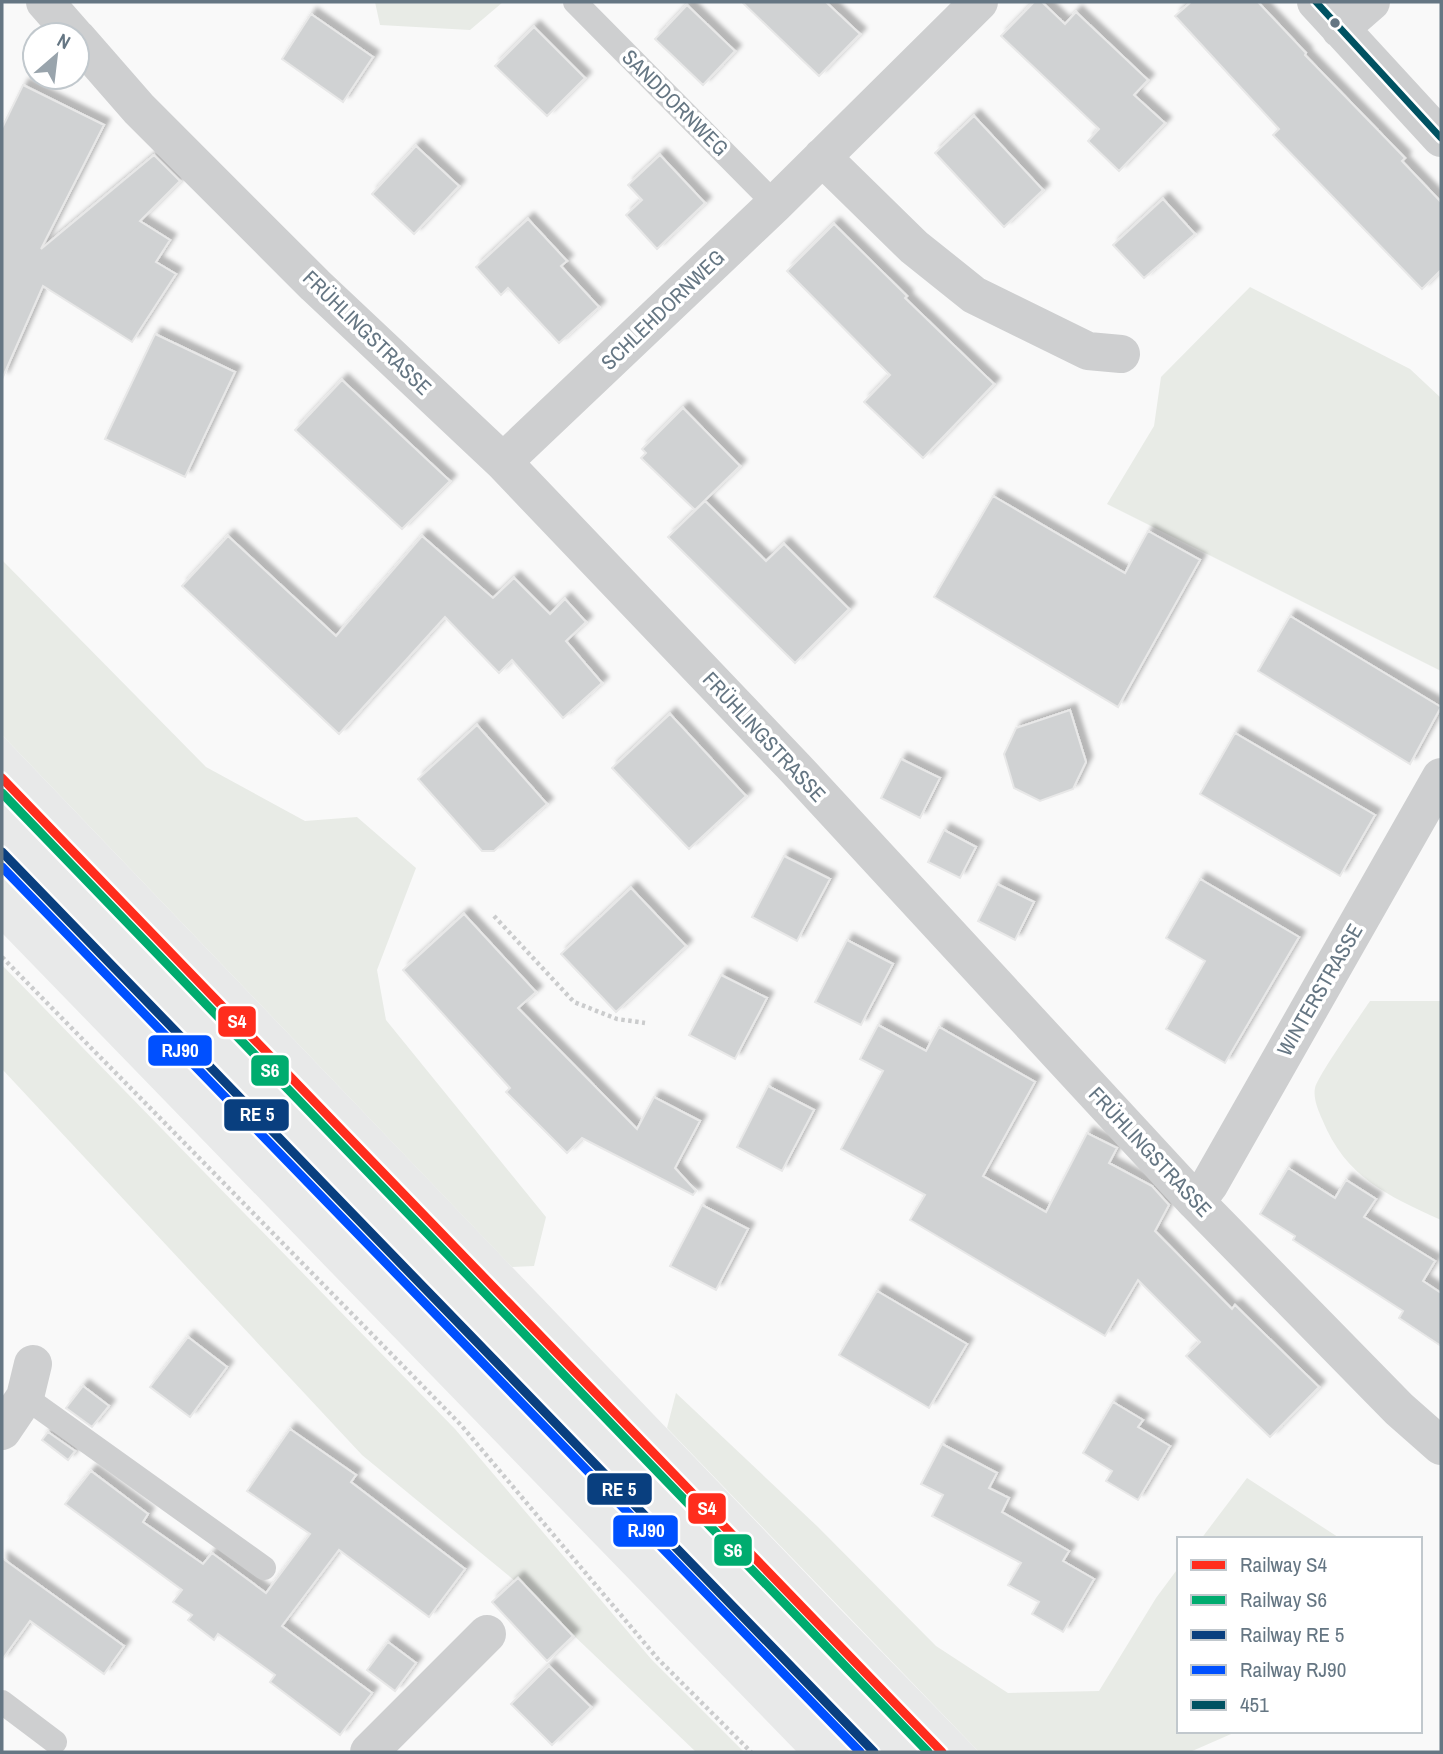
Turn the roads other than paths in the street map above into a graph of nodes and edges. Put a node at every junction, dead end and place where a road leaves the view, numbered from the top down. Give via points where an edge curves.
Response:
1 (46, 2) edge
2 (575, 2) edge
3 (979, 2) edge
4 (1371, 2) edge
5 (1328, 15) edge
6 (63, 21) edge
7 (91, 53) edge
8 (1440, 134) edge
9 (822, 157) junction
10 (775, 204) junction
11 (1121, 354) dead end
12 (503, 463) junction
13 (1441, 777) edge
14 (1196, 1202) junction
15 (29, 1380) joint
16 (2, 1431) edge
17 (1441, 1446) edge
18 (264, 1569) dead end
19 (487, 1634) dead end
20 (2, 1702) edge
21 (55, 1742) dead end
22 (369, 1752) edge

1 - 6 street, FRÜHLINGSTRASSE
2 - 10 lane, SANDDORNWEG
3 - 9 street, SCHLEHDORNWEG
4 - 5 street
5 - 8 street
7 - 12 street, FRÜHLINGSTRASSE via 139,109 315,285
9 - 10 street, SCHLEHDORNWEG
9 - 11 street via 914,247 974,295 1088,351
10 - 12 street, SCHLEHDORNWEG
12 - 14 street, FRÜHLINGSTRASSE via 795,768
13 - 14 street, WINTERSTRASSE
14 - 17 street, FRÜHLINGSTRASSE
15 - 16 street
15 - 18 lane
19 - 22 street
20 - 21 lane

